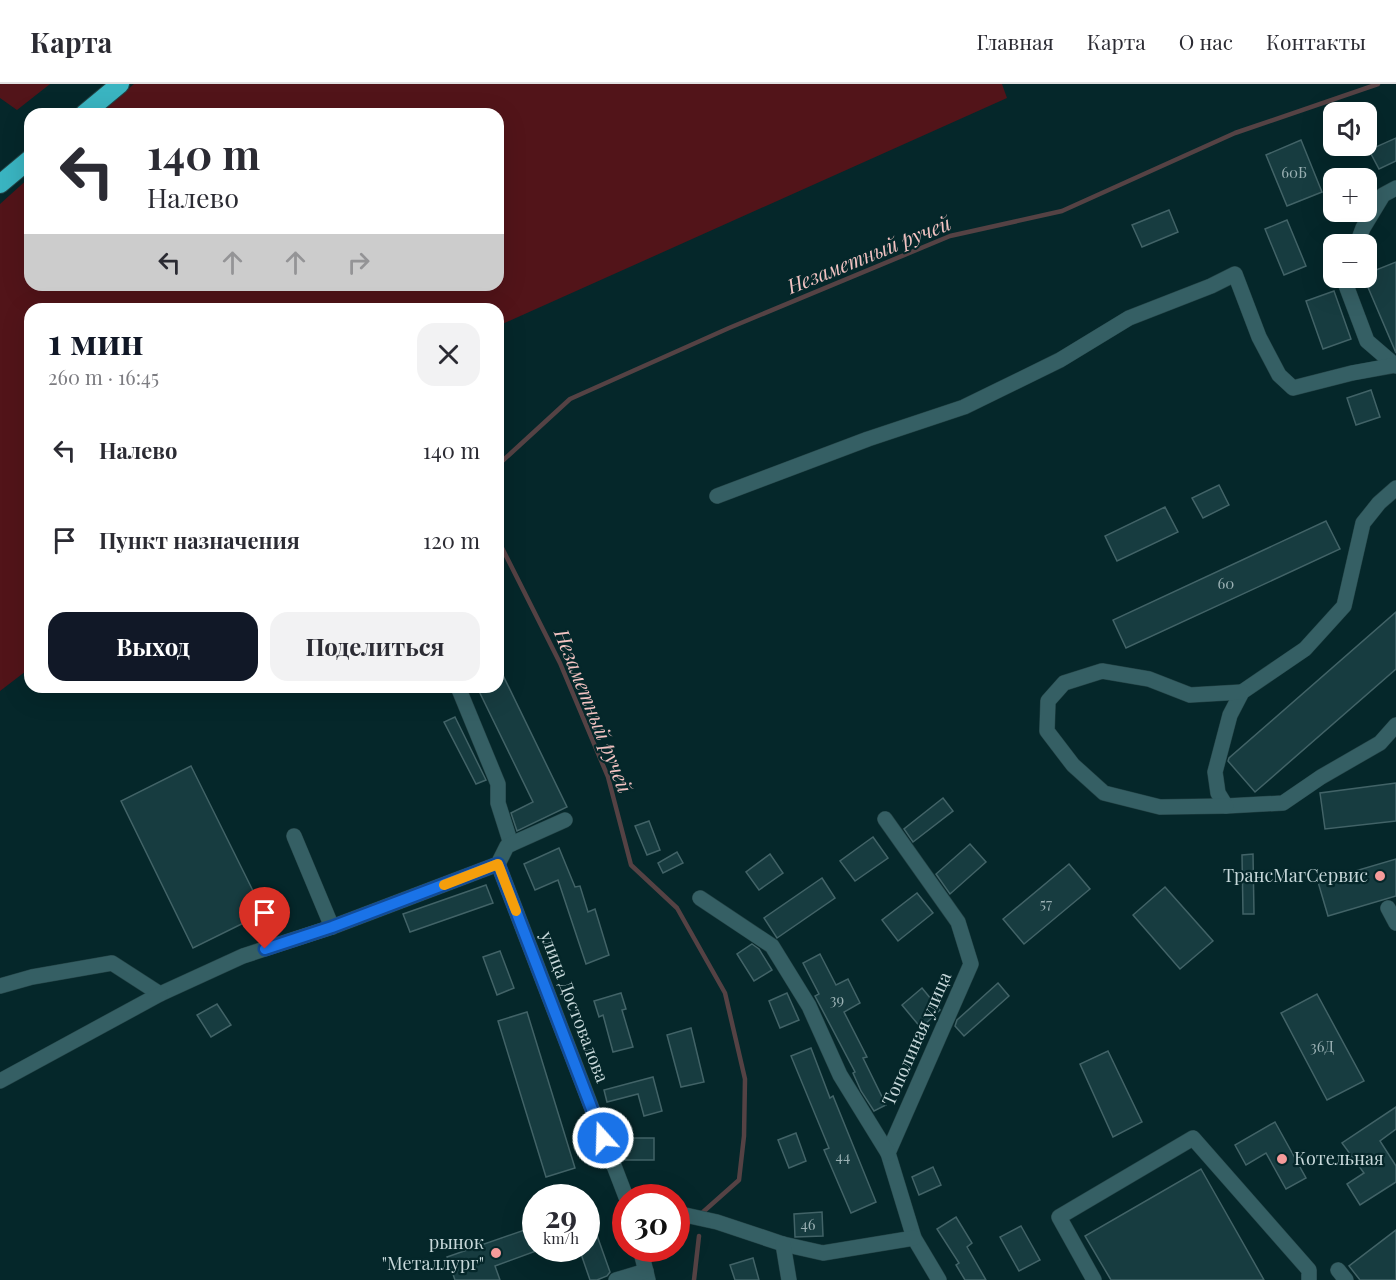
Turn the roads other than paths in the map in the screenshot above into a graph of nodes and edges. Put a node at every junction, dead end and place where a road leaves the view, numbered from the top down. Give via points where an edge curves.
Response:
1 (120, 84) edge
2 (91, 108) edge
3 (24, 164) edge
4 (0, 184) edge
5 (1396, 188) edge
6 (1361, 234) edge
7 (1347, 288) edge
8 (1396, 365) edge
9 (1396, 488) edge
10 (717, 496) dead end
11 (1242, 692) junction
12 (460, 693) edge
13 (1396, 725) edge
14 (1226, 806) junction
15 (885, 819) dead end
16 (565, 820) dead end
17 (294, 836) dead end
18 (512, 844) junction
19 (498, 864) junction
20 (699, 898) dead end
21 (1388, 908) dead end
22 (1396, 923) edge
23 (332, 927) junction
24 (0, 986) edge
25 (160, 994) junction
26 (0, 1081) edge
27 (888, 1153) junction
28 (621, 1184) edge
29 (690, 1216) edge
30 (914, 1238) junction
31 (783, 1244) junction
32 (647, 1275) edge
33 (616, 1280) edge
34 (789, 1280) edge
35 (939, 1280) edge
36 (1094, 1280) edge
37 (1309, 1280) edge

1 - 2 highway
3 - 4 highway
5 - 6 street via 1383,195
7 - 8 street via 1367,341
8 - 10 street via 1293,388 1280,375 1259,337 1235,274 1129,318 1060,360 964,407
9 - 11 street via 1364,522 1344,606 1305,650
11 - 14 street via 1230,715 1215,772 1218,793
11 - 14 street via 1190,695 1149,679 1102,671 1064,682 1048,700 1047,731 1073,765 1104,793 1160,807
12 - 18 street via 498,784 498,803
13 - 14 street via 1380,743 1283,803
15 - 27 street, Тополиная улица via 958,922 972,964
16 - 18 street
17 - 23 street
18 - 19 street
19 - 23 street
19 - 28 street, улица Достовалова
20 - 27 street, Тополиная улица via 772,946 809,1006 840,1075
21 - 22 street
23 - 25 street via 243,956
24 - 25 street via 112,963
25 - 26 street
27 - 30 street, Тополиная улица
29 - 31 street
30 - 31 street via 823,1253
30 - 35 street, Тополиная улица
31 - 34 street
32 - 33 street
36 - 37 street via 1059,1217 1193,1138 1309,1270

